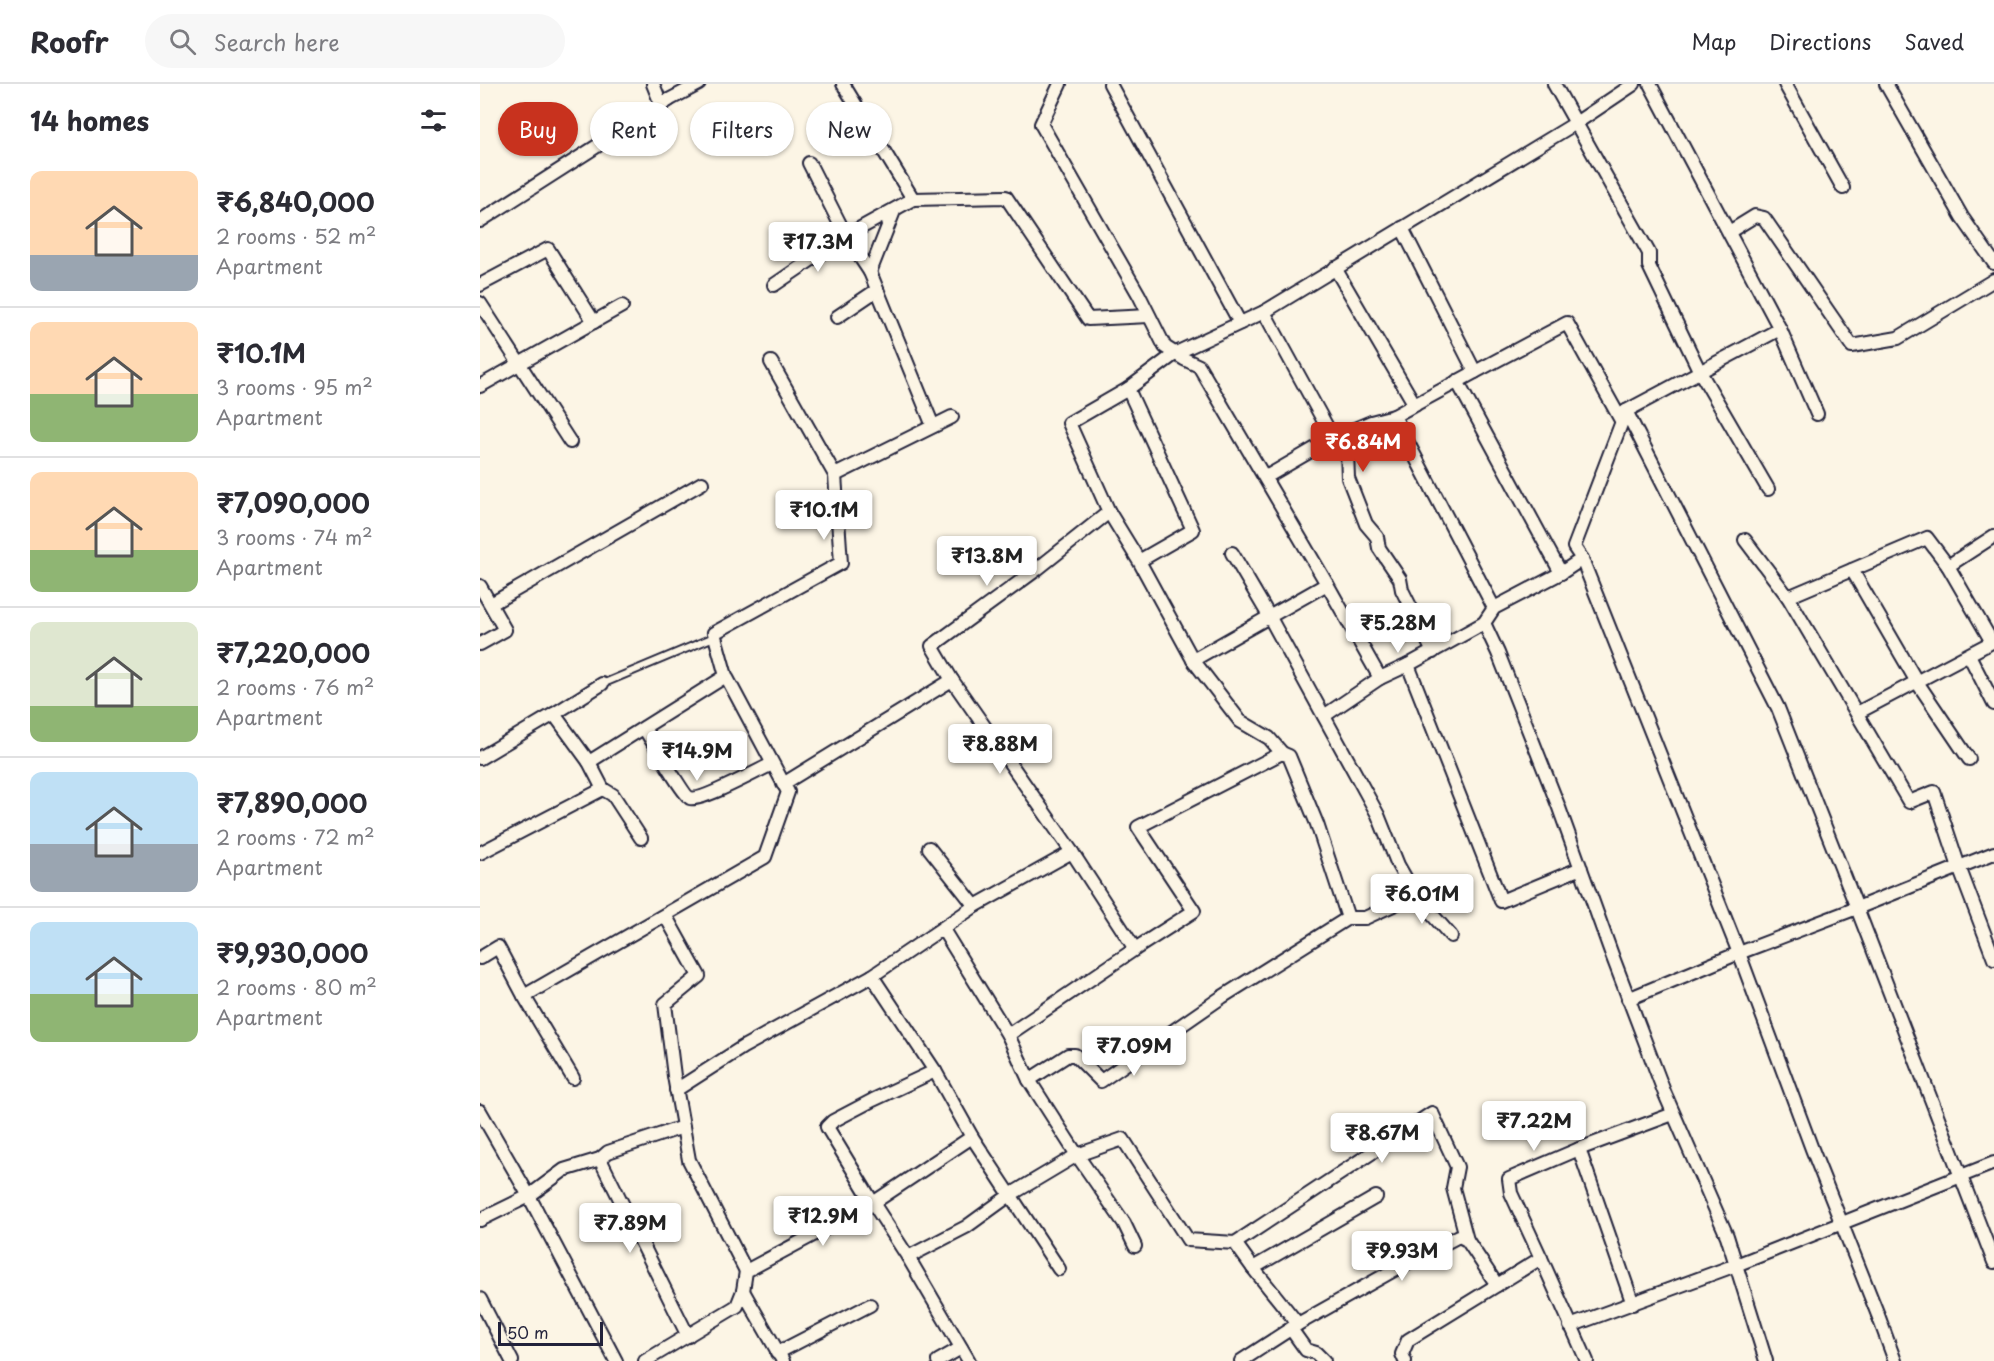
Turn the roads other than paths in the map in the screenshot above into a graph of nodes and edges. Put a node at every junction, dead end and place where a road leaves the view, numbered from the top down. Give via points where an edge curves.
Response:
1 (653, 84) edge
2 (699, 84) edge
3 (843, 84) edge
4 (1060, 84) edge
5 (1110, 84) edge
6 (1554, 84) edge
7 (1634, 84) edge
8 (1650, 84) edge
9 (1785, 84) edge
10 (1886, 84) edge
11 (669, 100) junction
12 (1576, 123) junction
13 (809, 163) dead end
14 (1843, 188) dead end
15 (914, 199) junction
16 (894, 210) junction
17 (480, 221) edge
18 (1402, 228) junction
19 (1729, 232) junction
20 (846, 236) junction
21 (1994, 263) edge
22 (1335, 268) junction
23 (870, 272) junction
24 (1994, 280) edge
25 (480, 285) edge
26 (774, 285) dead end
27 (877, 290) junction
28 (480, 303) edge
29 (622, 306) dead end
30 (1264, 312) junction
31 (837, 316) dead end
32 (1149, 316) junction
33 (594, 322) junction
34 (1240, 323) junction
35 (1780, 329) junction
36 (1176, 353) junction
37 (771, 362) dead end
38 (519, 364) junction
39 (1474, 372) junction
40 (1700, 372) junction
41 (1457, 381) junction
42 (480, 386) edge
43 (1128, 389) junction
44 (1415, 405) junction
45 (1818, 414) dead end
46 (1395, 416) junction
47 (1624, 416) junction
48 (952, 417) dead end
49 (933, 426) junction
50 (1333, 438) junction
51 (570, 442) dead end
52 (835, 475) junction
53 (1266, 477) junction
54 (702, 483) dead end
55 (1768, 489) dead end
56 (1109, 512) junction
57 (1994, 536) edge
58 (1745, 540) dead end
59 (1232, 553) dead end
60 (1582, 559) junction
61 (1139, 561) junction
62 (1948, 566) junction
63 (1852, 570) junction
64 (1560, 573) junction
65 (1328, 584) junction
66 (480, 586) edge
67 (1788, 597) junction
68 (491, 604) junction
69 (1494, 608) junction
70 (1269, 616) junction
71 (1484, 623) junction
72 (715, 637) junction
73 (1993, 642) edge
74 (480, 644) edge
75 (1433, 652) junction
76 (1969, 655) junction
77 (1193, 660) junction
78 (1408, 665) junction
79 (726, 676) junction
80 (1380, 678) junction
81 (952, 680) junction
82 (1917, 682) junction
83 (603, 684) joint
84 (1994, 704) edge
85 (1857, 713) junction
86 (554, 714) junction
87 (1324, 716) junction
88 (644, 728) junction
89 (1282, 753) junction
90 (480, 758) edge
91 (1969, 759) dead end
92 (589, 762) junction
93 (772, 764) junction
94 (783, 784) junction
95 (603, 789) junction
96 (641, 838) dead end
97 (929, 848) dead end
98 (1072, 852) junction
99 (480, 853) edge
100 (1994, 853) edge
101 (1959, 867) junction
102 (1581, 868) junction
103 (1415, 894) junction
104 (975, 906) junction
105 (1857, 908) junction
106 (665, 915) junction
107 (1348, 918) junction
108 (942, 928) junction
109 (1451, 936) dead end
110 (1135, 949) junction
111 (1739, 953) junction
112 (480, 958) edge
113 (1994, 959) edge
114 (872, 976) junction
115 (524, 996) junction
116 (1628, 999) junction
117 (1008, 1035) junction
118 (935, 1071) junction
119 (573, 1077) dead end
120 (1029, 1080) junction
121 (676, 1090) junction
122 (480, 1111) edge
123 (1673, 1114) junction
124 (683, 1127) junction
125 (972, 1137) junction
126 (1579, 1149) junction
127 (1077, 1155) junction
128 (600, 1159) junction
129 (1994, 1163) edge
130 (1960, 1177) junction
131 (1010, 1195) junction
132 (529, 1196) junction
133 (1376, 1197) dead end
134 (873, 1203) junction
135 (480, 1220) edge
136 (1841, 1223) junction
137 (1467, 1240) junction
138 (1235, 1243) junction
139 (1136, 1246) dead end
140 (908, 1257) junction
141 (1541, 1258) junction
142 (1994, 1262) edge
143 (1736, 1265) junction
144 (1253, 1268) junction
145 (1059, 1269) dead end
146 (746, 1272) junction
147 (1497, 1285) junction
148 (743, 1291) junction
149 (480, 1299) edge
150 (1633, 1304) junction
151 (870, 1305) dead end
152 (1294, 1326) junction
153 (1570, 1326) junction
154 (688, 1336) junction
155 (961, 1348) junction
156 (780, 1357) edge
157 (509, 1360) edge
158 (616, 1361) edge
159 (645, 1361) edge
160 (938, 1361) edge
161 (969, 1361) edge
162 (1241, 1361) edge
163 (1324, 1361) edge
164 (1405, 1361) edge
165 (1587, 1361) edge
166 (1766, 1361) edge
167 (1895, 1361) edge

1 - 11 street via 661,104
2 - 11 street
3 - 15 street
4 - 32 street via 1041,124
5 - 34 street
6 - 12 street
7 - 12 street
8 - 19 street
9 - 14 street
10 - 21 street via 1962,218
11 - 17 street
12 - 18 street
12 - 40 street via 1649,252 1649,266
13 - 20 street
15 - 16 street
15 - 32 street via 1006,197 1088,319
16 - 20 street
16 - 23 street
18 - 22 street
18 - 39 street
19 - 24 street via 1755,216 1764,218 1852,346 1898,338
19 - 35 street
20 - 23 street
20 - 26 street
22 - 30 street
22 - 44 street
23 - 27 street
25 - 33 street via 548,249
27 - 31 street
27 - 49 street
28 - 38 street
29 - 33 street
30 - 34 street
30 - 50 street
32 - 36 street via 1165,347
33 - 38 street
34 - 36 street
35 - 40 street
35 - 45 street
36 - 43 street
36 - 53 street via 1199,366
37 - 52 street
38 - 42 street
38 - 51 street
39 - 41 street
39 - 47 street via 1567,323
40 - 47 street
40 - 55 street
41 - 44 street
41 - 64 street
43 - 56 street via 1069,423
43 - 61 street via 1193,530
44 - 46 street
46 - 50 street
46 - 69 street
47 - 60 street via 1575,547
47 - 105 street via 1778,708
48 - 49 street
49 - 52 street
50 - 53 street
50 - 75 street via 1347,451 1348,478 1366,524 1400,579
52 - 72 street via 841,563 714,633
53 - 65 street
54 - 68 street
56 - 61 street
56 - 81 street via 932,646
57 - 62 street
58 - 67 street
59 - 70 street
60 - 64 street
60 - 111 street
61 - 77 street
62 - 63 street via 1927,538
62 - 73 street
63 - 67 street
63 - 82 street
64 - 69 street
65 - 70 street
65 - 80 street
66 - 68 street
67 - 85 street
68 - 74 street via 504,630
69 - 71 street
70 - 77 street
70 - 87 street
71 - 75 street
71 - 102 street
72 - 79 street
72 - 83 lane
73 - 76 street
75 - 78 street
76 - 82 street
76 - 84 street
77 - 89 street via 1240,721 1269,738
78 - 80 street
78 - 102 street via 1502,901
79 - 88 street
79 - 93 street
80 - 87 street
81 - 94 street
81 - 98 street
82 - 85 street
82 - 91 street
83 - 86 street
85 - 101 street via 1909,802 1934,792
86 - 90 street
86 - 92 street
87 - 103 street via 1378,815 1398,865
88 - 92 street
88 - 93 street via 692,799
89 - 107 street via 1288,756 1317,824
89 - 110 street via 1138,827 1194,911
92 - 95 street
93 - 94 street
94 - 106 street via 788,792 765,857
95 - 96 street via 613,795
95 - 99 street
97 - 104 street
98 - 104 street
98 - 110 street
100 - 101 street
101 - 105 street
101 - 113 street
102 - 116 street
103 - 107 street via 1365,918
103 - 109 street
104 - 108 street
105 - 111 street
105 - 130 street
106 - 115 street
106 - 121 street via 699,976 665,1004
107 - 120 street via 1222,997 1101,1081 1075,1055 1068,1055
108 - 114 street
108 - 117 street
110 - 117 street
111 - 116 street
111 - 136 street
112 - 115 street via 498,947
114 - 118 street
114 - 121 street via 743,1047
115 - 119 street
116 - 123 street
117 - 120 street
118 - 125 street
118 - 134 street via 827,1127
120 - 127 street
121 - 124 street
122 - 132 street
123 - 126 street
123 - 143 street
124 - 128 street via 608,1152
124 - 146 street via 689,1160
125 - 131 street
125 - 134 street
126 - 141 street via 1509,1179 1511,1192
126 - 150 street
127 - 131 street
127 - 138 street via 1123,1139 1188,1240
127 - 139 street via 1125,1223
128 - 132 street via 564,1170
128 - 154 street
129 - 130 street
130 - 136 street
130 - 142 street
131 - 140 street via 966,1227
131 - 145 street
132 - 135 street
132 - 158 street
133 - 144 street
134 - 140 street
134 - 146 street
136 - 143 street
136 - 167 street
137 - 138 street via 1453,1188 1457,1167 1432,1113
137 - 147 street
137 - 152 street via 1459,1236
138 - 144 street
140 - 155 street
141 - 147 street
141 - 153 street
143 - 150 street
143 - 166 street
144 - 152 street
146 - 148 street
147 - 164 street via 1408,1340 1402,1354
148 - 154 street via 737,1306
148 - 156 street
149 - 157 street
150 - 153 street
151 - 156 street
152 - 162 street
152 - 163 street via 1306,1350
153 - 165 street
154 - 159 street
155 - 160 street
155 - 161 street

